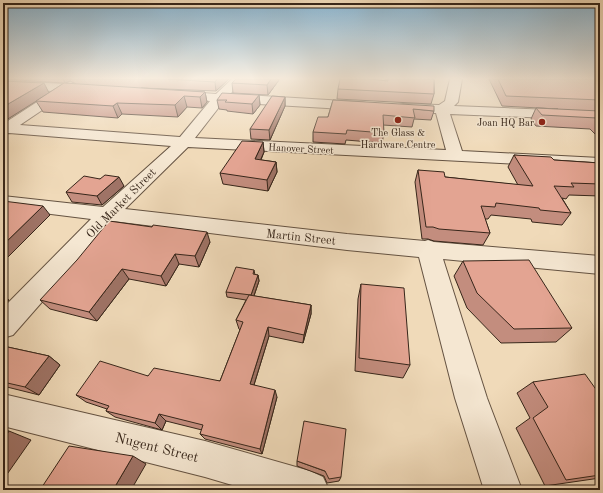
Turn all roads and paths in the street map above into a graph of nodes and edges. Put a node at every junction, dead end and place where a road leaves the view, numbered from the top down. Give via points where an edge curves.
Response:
1 (46, 102) edge
2 (216, 102) edge
3 (304, 102) edge
4 (451, 102) edge
5 (371, 106) edge
6 (387, 107) edge
7 (442, 110) junction
8 (600, 116) edge
9 (4, 128) edge
10 (184, 142) junction
11 (455, 155) junction
12 (600, 163) edge
13 (3, 202) edge
14 (107, 215) junction
15 (428, 248) junction
16 (600, 266) edge
17 (3, 326) edge
18 (3, 410) edge
19 (310, 490) edge
20 (503, 490) edge

1 - 9 street
2 - 10 street, Old Market Street
3 - 5 street
4 - 7 street
6 - 7 street
7 - 8 street
7 - 11 street
9 - 10 street, Hanover Street
10 - 11 street, Hanover Street
10 - 14 street, Old Market Street
11 - 12 street, Hanover Street
13 - 14 street, Martin Street
14 - 15 street, Martin Street via 347,242
14 - 17 street, Old Market Street
15 - 16 street, Martin Street
15 - 20 street via 471,398
18 - 19 street, Nugent Street via 205,458

